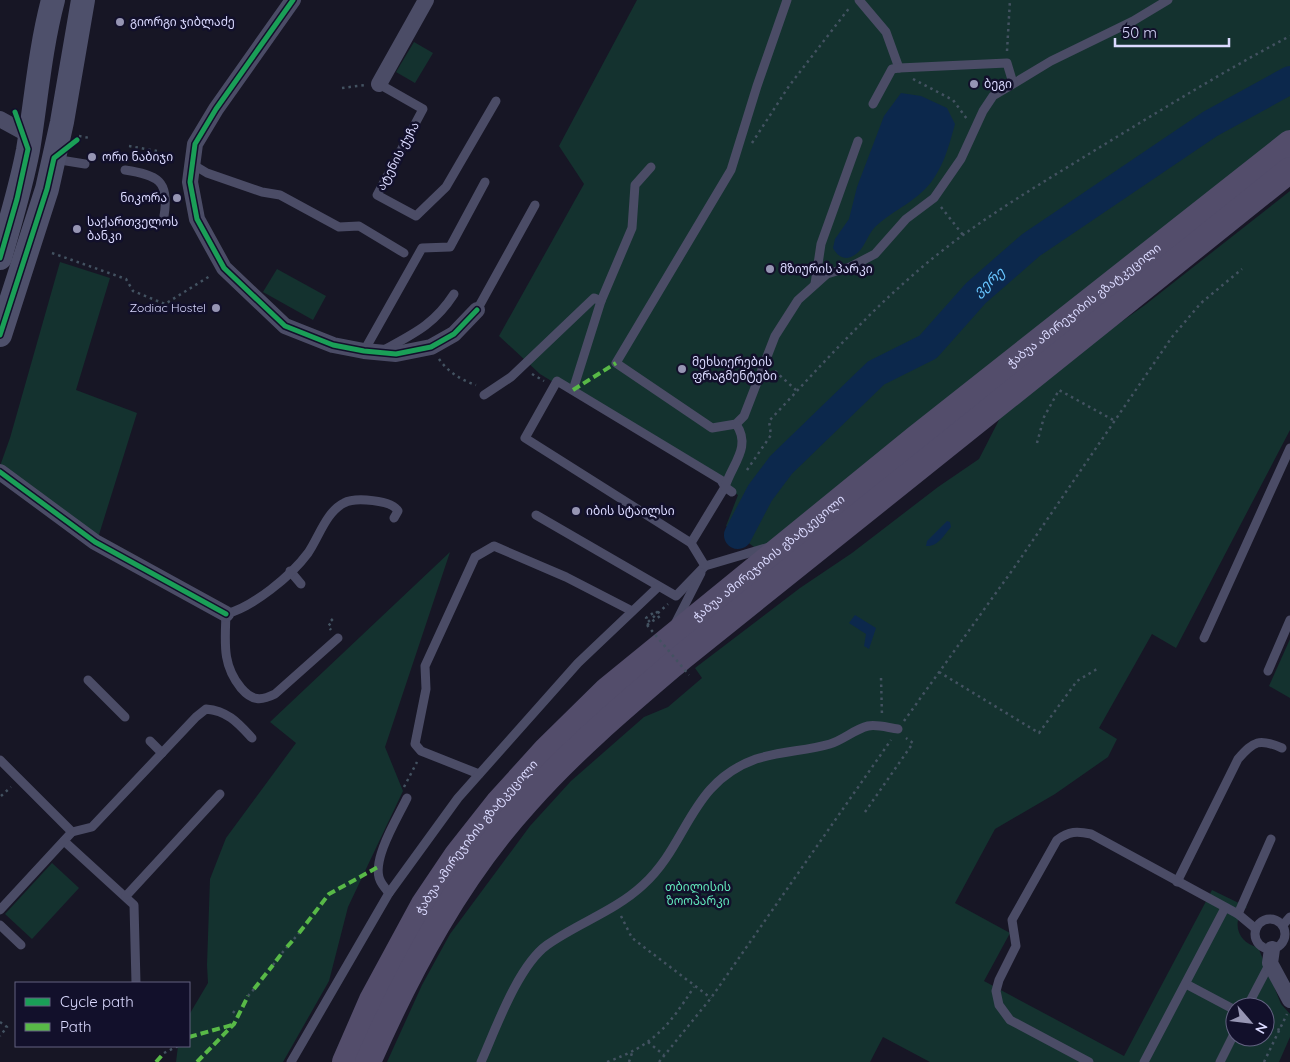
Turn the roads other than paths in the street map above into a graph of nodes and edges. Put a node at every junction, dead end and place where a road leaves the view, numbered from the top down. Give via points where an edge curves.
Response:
1 (53, 0) edge
2 (83, 0) edge
3 (293, 0) edge
4 (426, 0) edge
5 (788, 0) edge
6 (857, 0) edge
7 (1168, 0) edge
8 (896, 68) junction
9 (1013, 83) junction
10 (379, 84) joint
11 (496, 102) dead end
12 (872, 104) dead end
13 (0, 119) edge
14 (29, 135) junction
15 (858, 141) dead end
16 (1290, 143) edge
17 (54, 158) junction
18 (85, 164) dead end
19 (192, 164) junction
20 (651, 167) dead end
21 (125, 170) dead end
22 (1290, 170) edge
23 (485, 182) dead end
24 (535, 205) dead end
25 (164, 216) dead end
26 (404, 253) dead end
27 (0, 258) edge
28 (815, 284) junction
29 (454, 294) dead end
30 (601, 301) junction
31 (477, 310) joint
32 (0, 335) edge
33 (372, 352) junction
34 (573, 390) junction
35 (484, 395) dead end
36 (736, 424) junction
37 (1290, 448) edge
38 (0, 472) edge
39 (729, 490) junction
40 (536, 515) dead end
41 (394, 518) dead end
42 (690, 543) junction
43 (781, 547) junction
44 (705, 566) junction
45 (290, 571) junction
46 (301, 584) dead end
47 (658, 587) junction
48 (632, 611) junction
49 (226, 614) junction
50 (1290, 620) edge
51 (657, 632) junction
52 (338, 638) dead end
53 (1204, 638) dead end
54 (1268, 671) dead end
55 (88, 680) dead end
56 (126, 717) dead end
57 (897, 730) road end
58 (252, 738) dead end
59 (150, 741) dead end
60 (1282, 748) dead end
61 (162, 753) junction
62 (0, 760) edge
63 (479, 774) junction
64 (220, 794) dead end
65 (407, 798) dead end
66 (72, 832) junction
67 (1271, 839) dead end
68 (64, 841) junction
69 (1177, 882) junction
70 (389, 893) junction
71 (126, 896) junction
72 (1225, 908) junction
73 (0, 910) edge
74 (1238, 914) junction
75 (1290, 917) edge
76 (0, 925) edge
77 (1282, 925) junction
78 (1256, 929) junction
79 (21, 945) dead end
80 (1271, 956) junction
81 (136, 982) edge
82 (1186, 984) junction
83 (1252, 997) edge
84 (1290, 1000) edge
85 (1225, 1005) edge
86 (1228, 1047) edge
87 (291, 1062) edge
88 (345, 1062) edge
89 (368, 1062) edge
90 (481, 1062) edge
91 (1089, 1062) edge
92 (1144, 1062) edge
93 (1220, 1062) edge

1 - 14 main road
2 - 17 main road
3 - 19 street via 216,109 196,144
4 - 10 street
5 - 36 lane via 731,170 616,363 712,428
6 - 8 lane via 886,32
7 - 9 lane
8 - 9 lane via 1007,63
8 - 12 lane
9 - 28 lane via 993,96 961,158 934,198 906,219 874,254 850,267 827,274
10 - 11 lane, ატენის ქუჩა via 423,109 377,195 416,216 446,187
13 - 14 street
14 - 27 main road via 17,199
15 - 28 lane via 821,244
16 - 43 main road, ჭაბუა ამირეჯიბის გზატკეცილი
17 - 18 lane
17 - 32 main road
19 - 26 lane via 207,173 280,195 339,227 359,226
19 - 33 street via 190,182 198,219 224,268 285,326 333,345
20 - 30 lane via 635,186 632,228
21 - 25 lane via 159,180 165,188
22 - 89 main road, ჭაბუა ამირეჯიბის გზატკეცილი via 682,657 571,754 526,802 472,871 395,1001
23 - 33 lane via 450,247 422,248
24 - 31 lane
28 - 36 lane via 798,300 775,336 756,380 750,406
29 - 33 lane via 441,314 415,333
30 - 34 lane
30 - 35 lane via 594,298 511,377
31 - 33 street via 454,334 431,347 396,354
34 - 39 lane via 721,480
34 - 42 lane via 557,381 525,438
36 - 39 lane via 744,445
37 - 53 lane
38 - 49 street via 95,542
39 - 42 lane
40 - 47 lane
41 - 45 lane via 398,511 391,505 361,500 344,503 330,514 307,554
42 - 44 lane
43 - 44 lane via 754,550
43 - 51 main road, ჭაბუა ამირეჯიბის გზატკეცილი
44 - 47 lane via 676,596
44 - 51 lane
45 - 46 lane
45 - 49 lane via 256,601 242,610
47 - 48 lane
48 - 63 lane via 578,663
48 - 63 lane via 566,577 494,546 475,556 425,666 426,689 414,744 421,751
49 - 52 lane via 227,664 232,677 251,698 263,700 275,694
50 - 54 lane
51 - 88 main road, ჭაბუა ამირეჯიბის გზატკეცილი via 607,690 498,803 457,855 419,913 372,1000
55 - 56 lane
57 - 90 lane via 869,726 831,744 756,759 720,778 697,805 661,868 618,906 595,915 546,946 520,977
58 - 61 lane via 235,719 218,710 206,709
59 - 61 lane
60 - 69 lane via 1258,742 1249,746 1238,759
61 - 66 lane via 92,827
62 - 66 lane
63 - 70 lane
64 - 71 lane
65 - 70 lane via 378,867 379,880
66 - 68 lane
67 - 74 lane
68 - 71 lane
68 - 73 lane
69 - 72 lane
69 - 91 lane via 1091,834 1076,831 1057,840 1012,920 1016,946 996,991 1000,1005 1010,1020
70 - 87 lane
71 - 81 lane via 134,905
72 - 74 lane
72 - 82 lane
74 - 78 lane
75 - 77 lane
76 - 79 lane
77 - 78 lane via 1270,919
77 - 80 lane via 1284,940
78 - 80 lane via 1259,943
80 - 83 lane
80 - 84 street
82 - 85 lane
82 - 92 lane
86 - 93 lane

